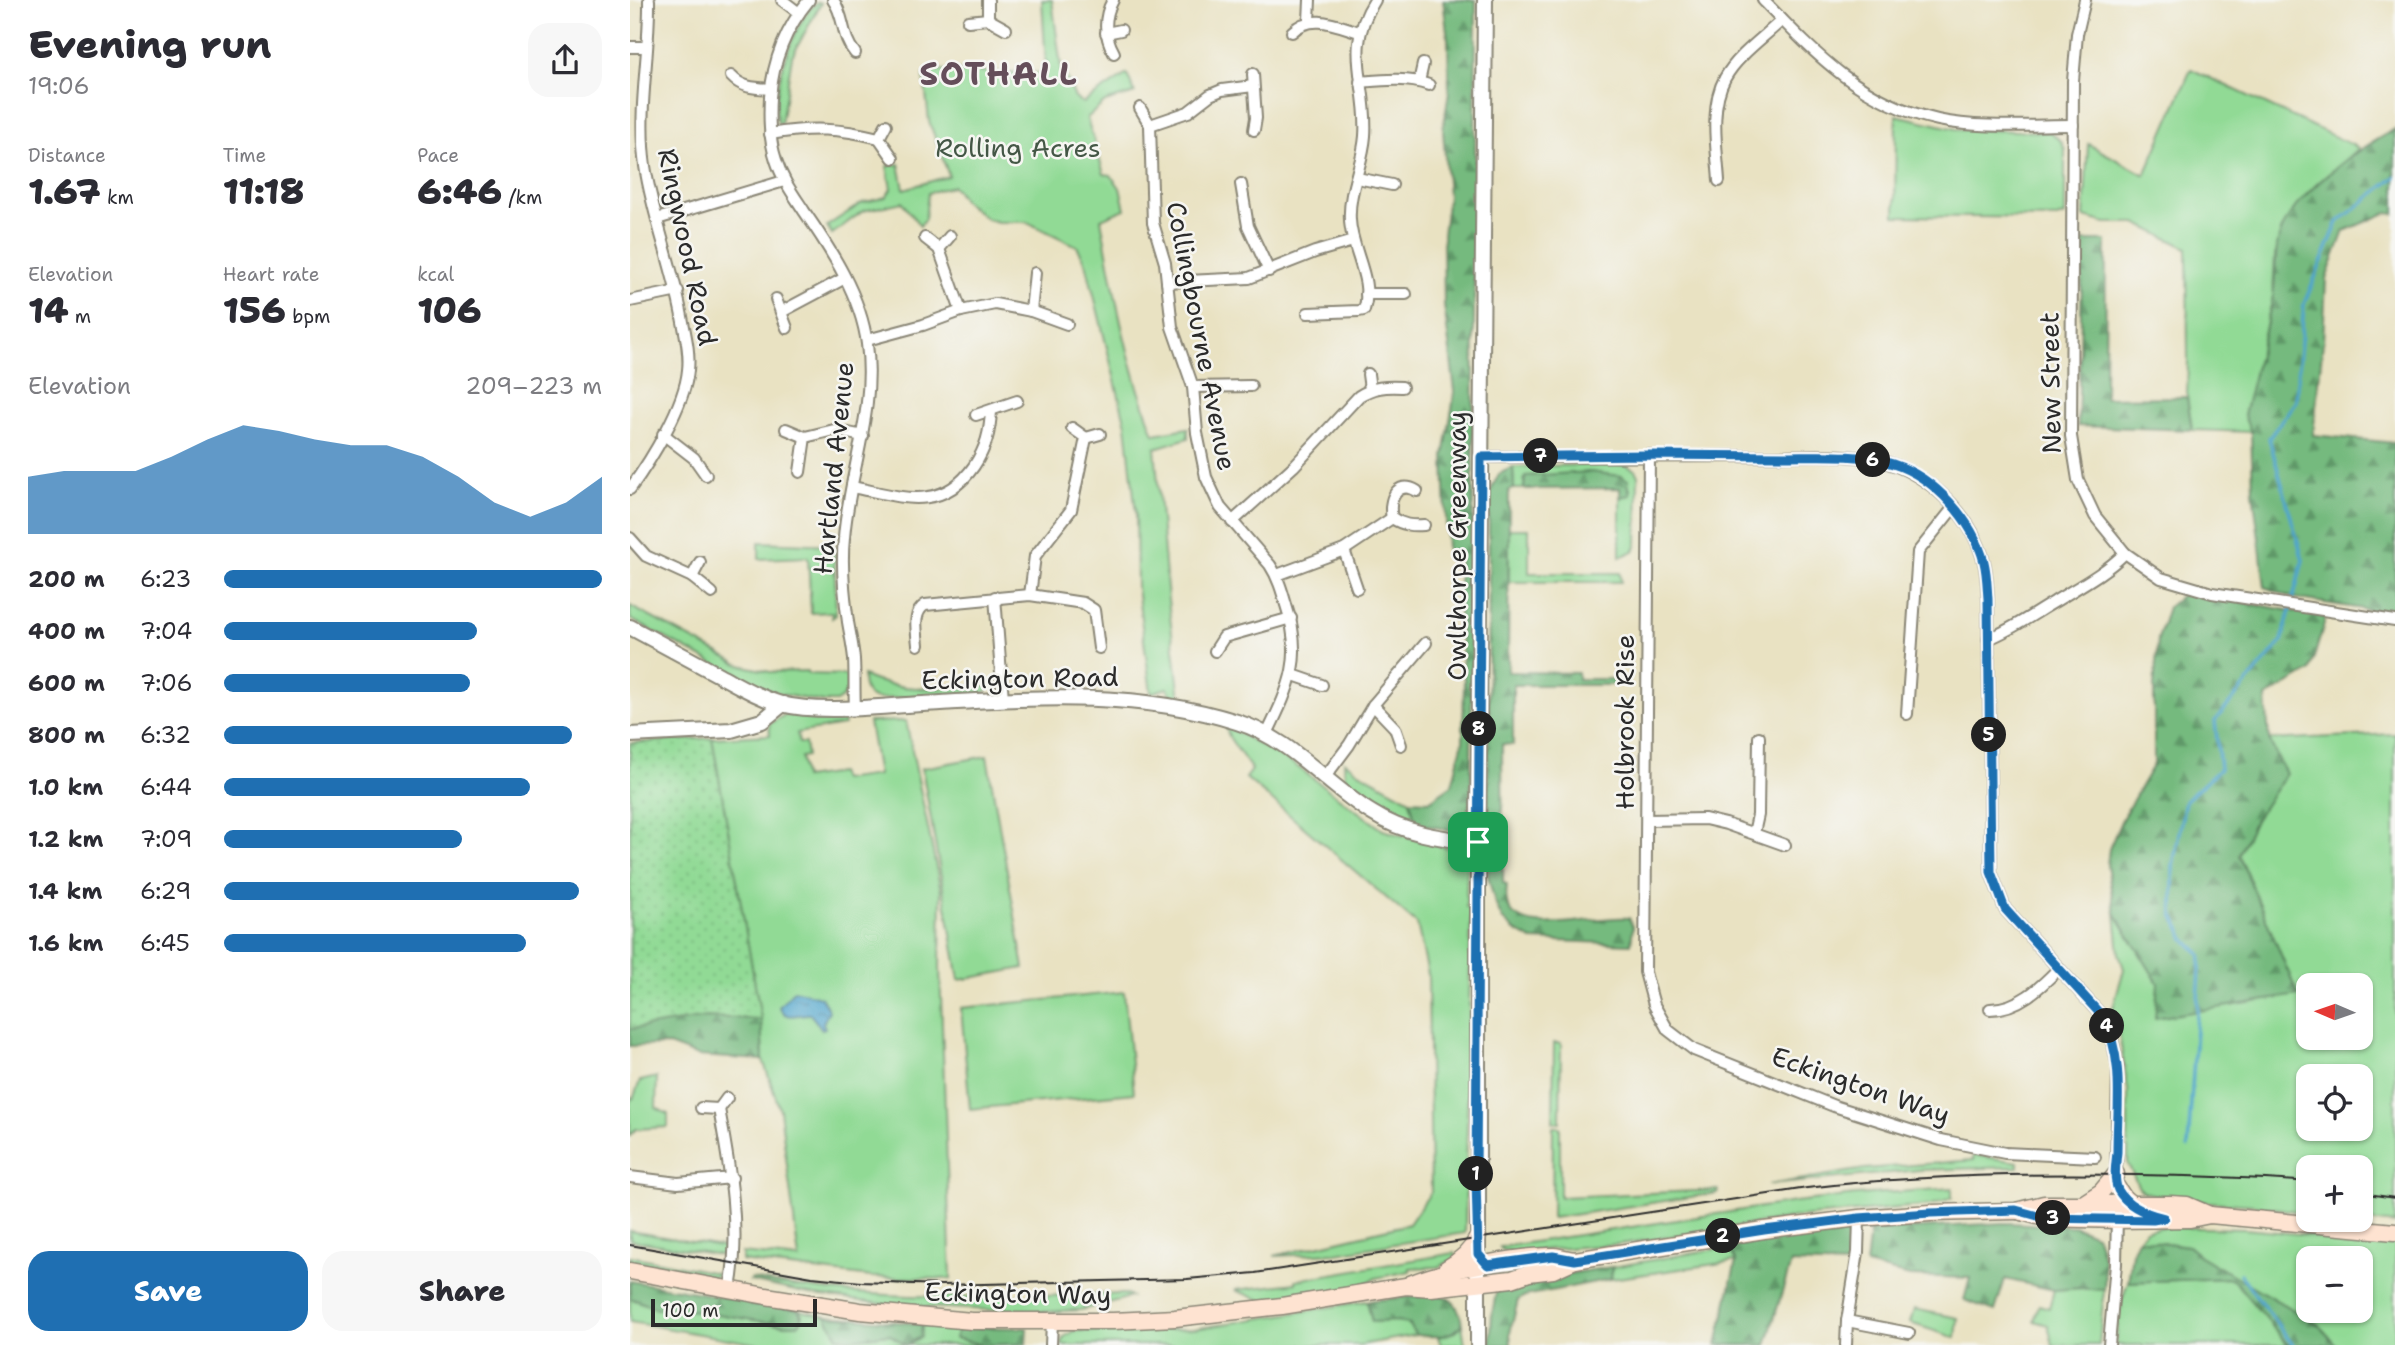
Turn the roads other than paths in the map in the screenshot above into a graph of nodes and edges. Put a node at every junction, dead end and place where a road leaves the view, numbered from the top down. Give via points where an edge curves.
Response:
1 (649, 0) edge
2 (782, 0) edge
3 (809, 0) edge
4 (833, 0) edge
5 (988, 0) edge
6 (1113, 0) edge
7 (1310, 0) edge
8 (1375, 0) edge
9 (1485, 0) edge
10 (1763, 0) edge
11 (2085, 0) edge
12 (799, 13) junction
13 (988, 19) junction
14 (1782, 20) junction
15 (968, 21) dead end
16 (1308, 21) junction
17 (1006, 29) dead end
18 (1121, 30) dead end
19 (1292, 32) dead end
20 (1106, 33) junction
21 (1359, 33) junction
22 (630, 47) edge
23 (646, 47) junction
24 (855, 53) dead end
25 (1114, 53) dead end
26 (1423, 64) dead end
27 (1253, 74) dead end
28 (731, 76) dead end
29 (1360, 82) junction
30 (1253, 86) junction
31 (771, 89) junction
32 (1140, 108) dead end
33 (886, 125) dead end
34 (1150, 125) junction
35 (2073, 125) junction
36 (1254, 130) dead end
37 (770, 134) junction
38 (879, 138) junction
39 (643, 150) junction
40 (630, 152) edge
41 (892, 158) dead end
42 (1357, 178) junction
43 (784, 181) junction
44 (1719, 181) dead end
45 (1241, 184) dead end
46 (1392, 185) dead end
47 (1257, 201) dead end
48 (1244, 204) junction
49 (657, 219) junction
50 (950, 236) dead end
51 (925, 238) dead end
52 (1353, 241) junction
53 (939, 249) junction
54 (1269, 271) junction
55 (1035, 273) dead end
56 (845, 278) junction
57 (1167, 282) junction
58 (678, 291) junction
59 (1366, 294) junction
60 (1406, 294) dead end
61 (776, 299) dead end
62 (630, 301) edge
63 (783, 311) junction
64 (961, 311) junction
65 (1031, 311) junction
66 (1308, 313) dead end
67 (1067, 324) dead end
68 (787, 328) dead end
69 (867, 340) junction
70 (1368, 374) dead end
71 (1251, 386) dead end
72 (1193, 387) junction
73 (1402, 387) dead end
74 (1370, 389) junction
75 (1017, 401) dead end
76 (991, 411) junction
77 (976, 415) dead end
78 (1072, 428) dead end
79 (786, 429) dead end
80 (663, 434) junction
81 (1100, 434) dead end
82 (863, 436) junction
83 (805, 437) junction
84 (1086, 438) junction
85 (705, 449) dead end
86 (1648, 455) junction
87 (1481, 457) junction
88 (694, 458) junction
89 (800, 472) dead end
90 (706, 475) dead end
91 (852, 487) junction
92 (630, 489) edge
93 (1417, 491) dead end
94 (1954, 507) junction
95 (1392, 518) junction
96 (1232, 522) junction
97 (1424, 525) dead end
98 (630, 538) edge
99 (1343, 550) junction
100 (2125, 553) junction
101 (700, 562) dead end
102 (1277, 575) junction
103 (692, 577) junction
104 (1357, 588) dead end
105 (712, 593) dead end
106 (1030, 595) junction
107 (995, 597) junction
108 (1291, 618) junction
109 (2395, 621) edge
110 (630, 627) edge
111 (1988, 639) junction
112 (1426, 643) dead end
113 (918, 645) dead end
114 (1099, 648) dead end
115 (1215, 651) dead end
116 (1293, 675) junction
117 (1322, 685) dead end
118 (1003, 699) junction
119 (783, 704) junction
120 (1373, 705) junction
121 (855, 707) junction
122 (1907, 714) dead end
123 (1267, 734) junction
124 (630, 735) edge
125 (1759, 737) dead end
126 (1401, 746) dead end
127 (1325, 777) junction
128 (1647, 820) junction
129 (1754, 833) junction
130 (1478, 842) junction
131 (1785, 845) dead end
132 (2059, 968) junction
133 (1648, 988) joint
134 (1990, 1009) dead end
135 (727, 1098) dead end
136 (701, 1108) dead end
137 (719, 1109) junction
138 (2095, 1157) dead end
139 (630, 1177) edge
140 (732, 1178) junction
141 (2116, 1180) junction
142 (2084, 1203) junction
143 (2122, 1209) junction
144 (2016, 1210) junction
145 (2210, 1215) junction
146 (1859, 1218) junction
147 (2395, 1232) edge
148 (1575, 1260) junction
149 (1480, 1261) junction
150 (630, 1271) edge
151 (1438, 1274) junction
152 (1406, 1286) junction
153 (730, 1289) junction
154 (1052, 1321) junction
155 (1847, 1321) junction
156 (1909, 1334) dead end
157 (1051, 1345) edge
158 (1478, 1345) edge
159 (1846, 1345) edge
160 (2109, 1345) edge

1 - 23 street, Ringwood Road
2 - 12 street
3 - 12 street, Hartland Avenue
4 - 24 street
5 - 13 street
6 - 20 street
7 - 16 street
8 - 21 street
9 - 87 street, Owlthorpe Greenway
10 - 14 street
11 - 35 street, New Street via 2074,52
12 - 31 street, Hartland Avenue via 780,48
13 - 15 street
13 - 17 street
14 - 35 street via 1840,76 1908,111 1960,123
14 - 44 street via 1724,80 1716,131
16 - 19 street
16 - 21 street
18 - 20 street
20 - 25 street
21 - 29 street
22 - 23 street
23 - 39 street, Ringwood Road
26 - 29 street via 1424,83
27 - 30 street
28 - 31 street via 745,87
29 - 42 street via 1366,123
30 - 34 street via 1222,90 1188,112
30 - 36 street
31 - 37 street, Hartland Avenue
32 - 34 street, Collingbourne Avenue
33 - 38 street
34 - 57 street, Collingbourne Avenue via 1153,223
35 - 100 street, New Street via 2073,460 2095,516
37 - 38 street via 826,128
37 - 43 street, Hartland Avenue
38 - 41 street
39 - 40 street
39 - 49 street, Ringwood Road
42 - 46 street
42 - 52 street via 1350,209
43 - 49 street
43 - 56 street, Hartland Avenue
45 - 48 street
47 - 48 street
48 - 54 street via 1248,226
49 - 58 street, Ringwood Road
50 - 53 street
51 - 53 street
52 - 54 street
52 - 59 street
53 - 64 street
54 - 57 street via 1249,278
55 - 65 street
56 - 63 street
56 - 69 street, Hartland Avenue
57 - 72 street, Collingbourne Avenue via 1172,327
58 - 62 street
58 - 80 street, Ringwood Road via 688,370
59 - 60 street
59 - 66 street via 1364,310
61 - 63 street
63 - 68 street
64 - 65 street via 995,304
64 - 69 street
65 - 67 street
69 - 82 street, Hartland Avenue via 870,383
70 - 74 street
71 - 72 street
72 - 96 street, Collingbourne Avenue via 1210,491
73 - 74 street
74 - 96 street
75 - 76 street
76 - 77 street
76 - 91 street via 986,446 964,481 953,489 912,498
78 - 84 street
79 - 83 street
80 - 88 street
80 - 92 street, Ringwood Road
81 - 84 street
82 - 83 street via 834,430
82 - 91 street, Hartland Avenue
83 - 89 street
84 - 106 street via 1071,510 1035,556
85 - 88 street
86 - 87 street
86 - 94 street via 1823,456 1878,461 1915,474
86 - 128 street, Holbrook Rise
87 - 130 street, Owlthorpe Greenway
88 - 90 street
91 - 121 street, Hartland Avenue via 842,580 854,657
93 - 95 street via 1397,490 1391,497
94 - 111 street via 1973,534 1983,560
94 - 122 street via 1918,552
95 - 97 street via 1405,525
95 - 99 street
96 - 102 street, Collingbourne Avenue
98 - 103 street via 646,556
99 - 102 street
99 - 104 street
100 - 109 street, New Street via 2161,578 2186,587
100 - 111 street via 2077,588
101 - 103 street
102 - 108 street, Collingbourne Avenue
103 - 105 street
106 - 107 street
106 - 114 street via 1090,607
107 - 113 street via 921,607
107 - 118 street
108 - 115 street via 1224,637
108 - 116 street, Collingbourne Avenue via 1296,647
110 - 119 street, Eckington Road
111 - 132 street via 1991,872 2005,909
112 - 120 street
116 - 117 street
116 - 123 street, Collingbourne Avenue
118 - 121 street, Eckington Road
118 - 123 street, Eckington Road via 1129,700 1208,713
119 - 121 street, Eckington Road
119 - 124 street via 762,721 731,730
120 - 126 street via 1395,728
120 - 127 street
123 - 127 street, Eckington Road
125 - 129 street
127 - 130 street, Eckington Road via 1388,822 1430,836
128 - 129 street via 1705,819
128 - 133 street, Holbrook Rise via 1644,947
129 - 131 street
130 - 149 street, Owlthorpe Greenway
132 - 134 street via 2024,998 2005,1009
132 - 141 street via 2103,1017 2116,1052
133 - 138 street, Eckington Way via 1664,1023 1694,1050 1801,1093 1884,1123 1972,1146 2005,1153
135 - 137 street
136 - 137 street
137 - 140 street
139 - 140 street via 678,1183
140 - 153 street via 735,1256
141 - 142 main road
141 - 143 main road
142 - 143 main road, Eckington Way
142 - 144 main road, Eckington Way
143 - 144 main road, Eckington Way via 2045,1218
143 - 145 main road, Eckington Way via 2187,1205
143 - 145 main road, Eckington Way via 2153,1220
143 - 160 street
144 - 146 main road, Eckington Way
145 - 147 main road, Eckington Way
146 - 148 main road, Eckington Way
146 - 155 street
148 - 149 main road, Eckington Way via 1553,1256
148 - 149 main road, Eckington Way via 1512,1279
149 - 151 main road, Eckington Way
149 - 151 main road via 1474,1245
149 - 152 main road, Eckington Way via 1431,1288
149 - 158 street, Owlthorpe Greenway
150 - 153 main road, Eckington Way
151 - 152 main road, Eckington Way
152 - 154 main road, Eckington Way via 1288,1306 1175,1318
153 - 154 main road, Eckington Way via 860,1311 972,1321
154 - 157 street
155 - 156 street
155 - 159 street

